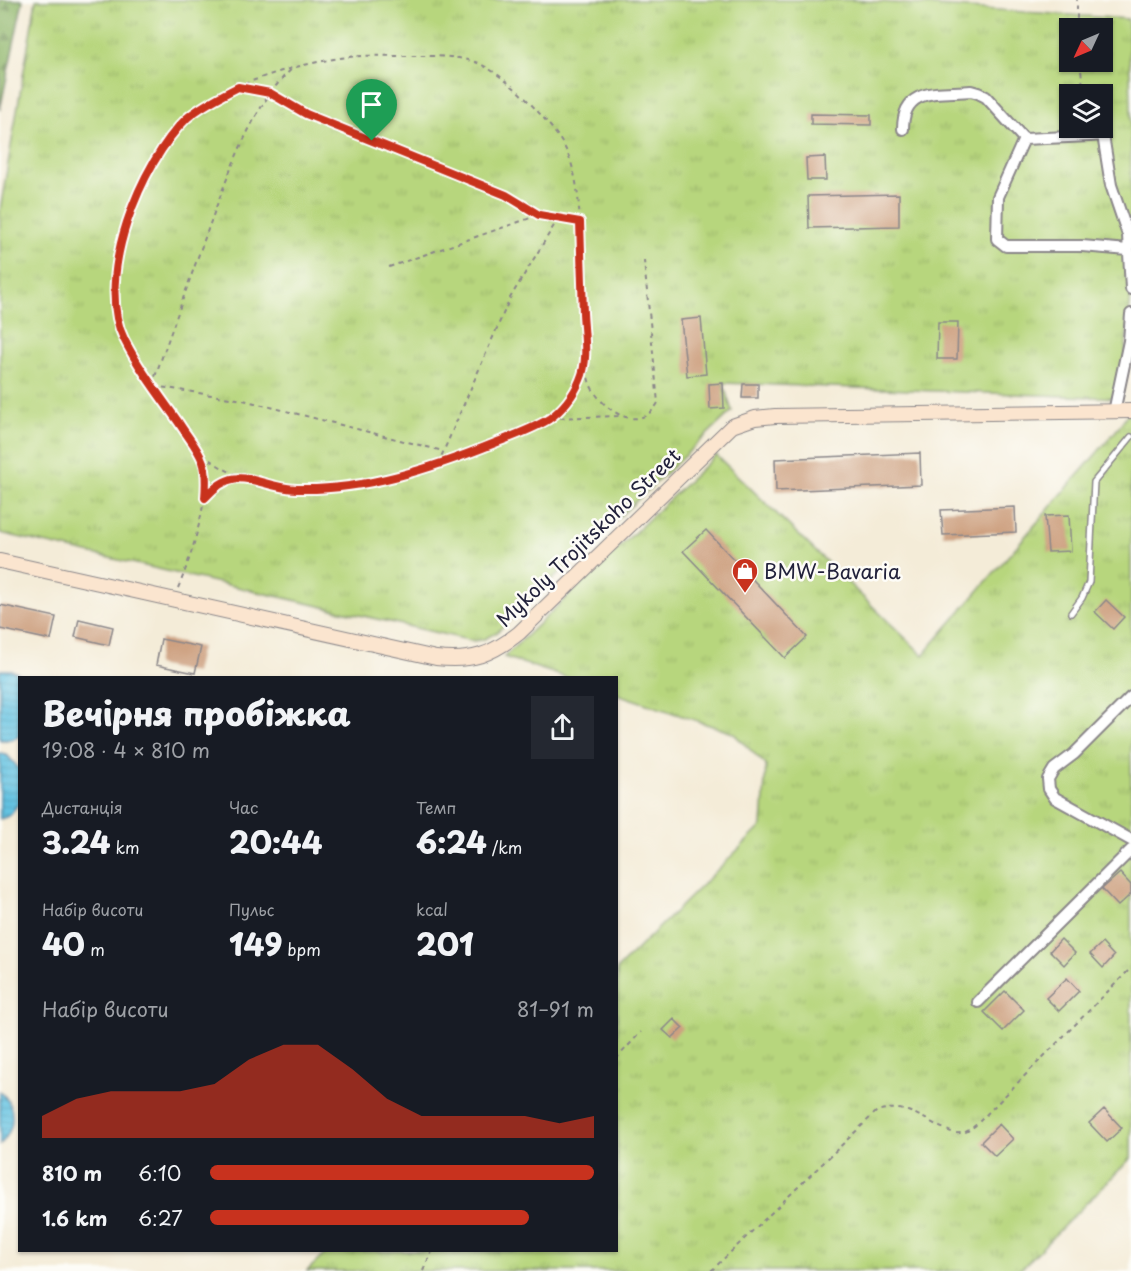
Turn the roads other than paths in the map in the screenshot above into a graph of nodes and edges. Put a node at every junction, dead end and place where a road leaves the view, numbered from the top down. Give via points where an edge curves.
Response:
1 (903, 129) dead end
2 (1059, 135) edge
3 (1103, 138) edge
4 (1024, 139) junction
5 (1128, 250) junction
6 (1131, 289) edge
7 (1131, 314) edge
8 (1131, 411) edge
9 (1114, 412) junction
10 (1131, 437) edge
11 (0, 561) edge
12 (1071, 613) dead end
13 (1131, 697) edge
14 (1131, 840) edge
15 (1131, 850) edge
16 (978, 1002) dead end

1 - 4 street via 907,106 916,98 971,92 986,98
2 - 4 street
3 - 5 street via 1111,185 1128,235
4 - 5 street via 997,202 1000,244
5 - 6 street
7 - 9 street
8 - 9 street, Mykoly Trojitskoho Street
9 - 11 street, Mykoly Trojitskoho Street via 775,416 732,426 519,633 483,656 466,659 436,658
10 - 12 lane via 1094,482 1089,582
13 - 14 street via 1048,779 1055,798
15 - 16 street

